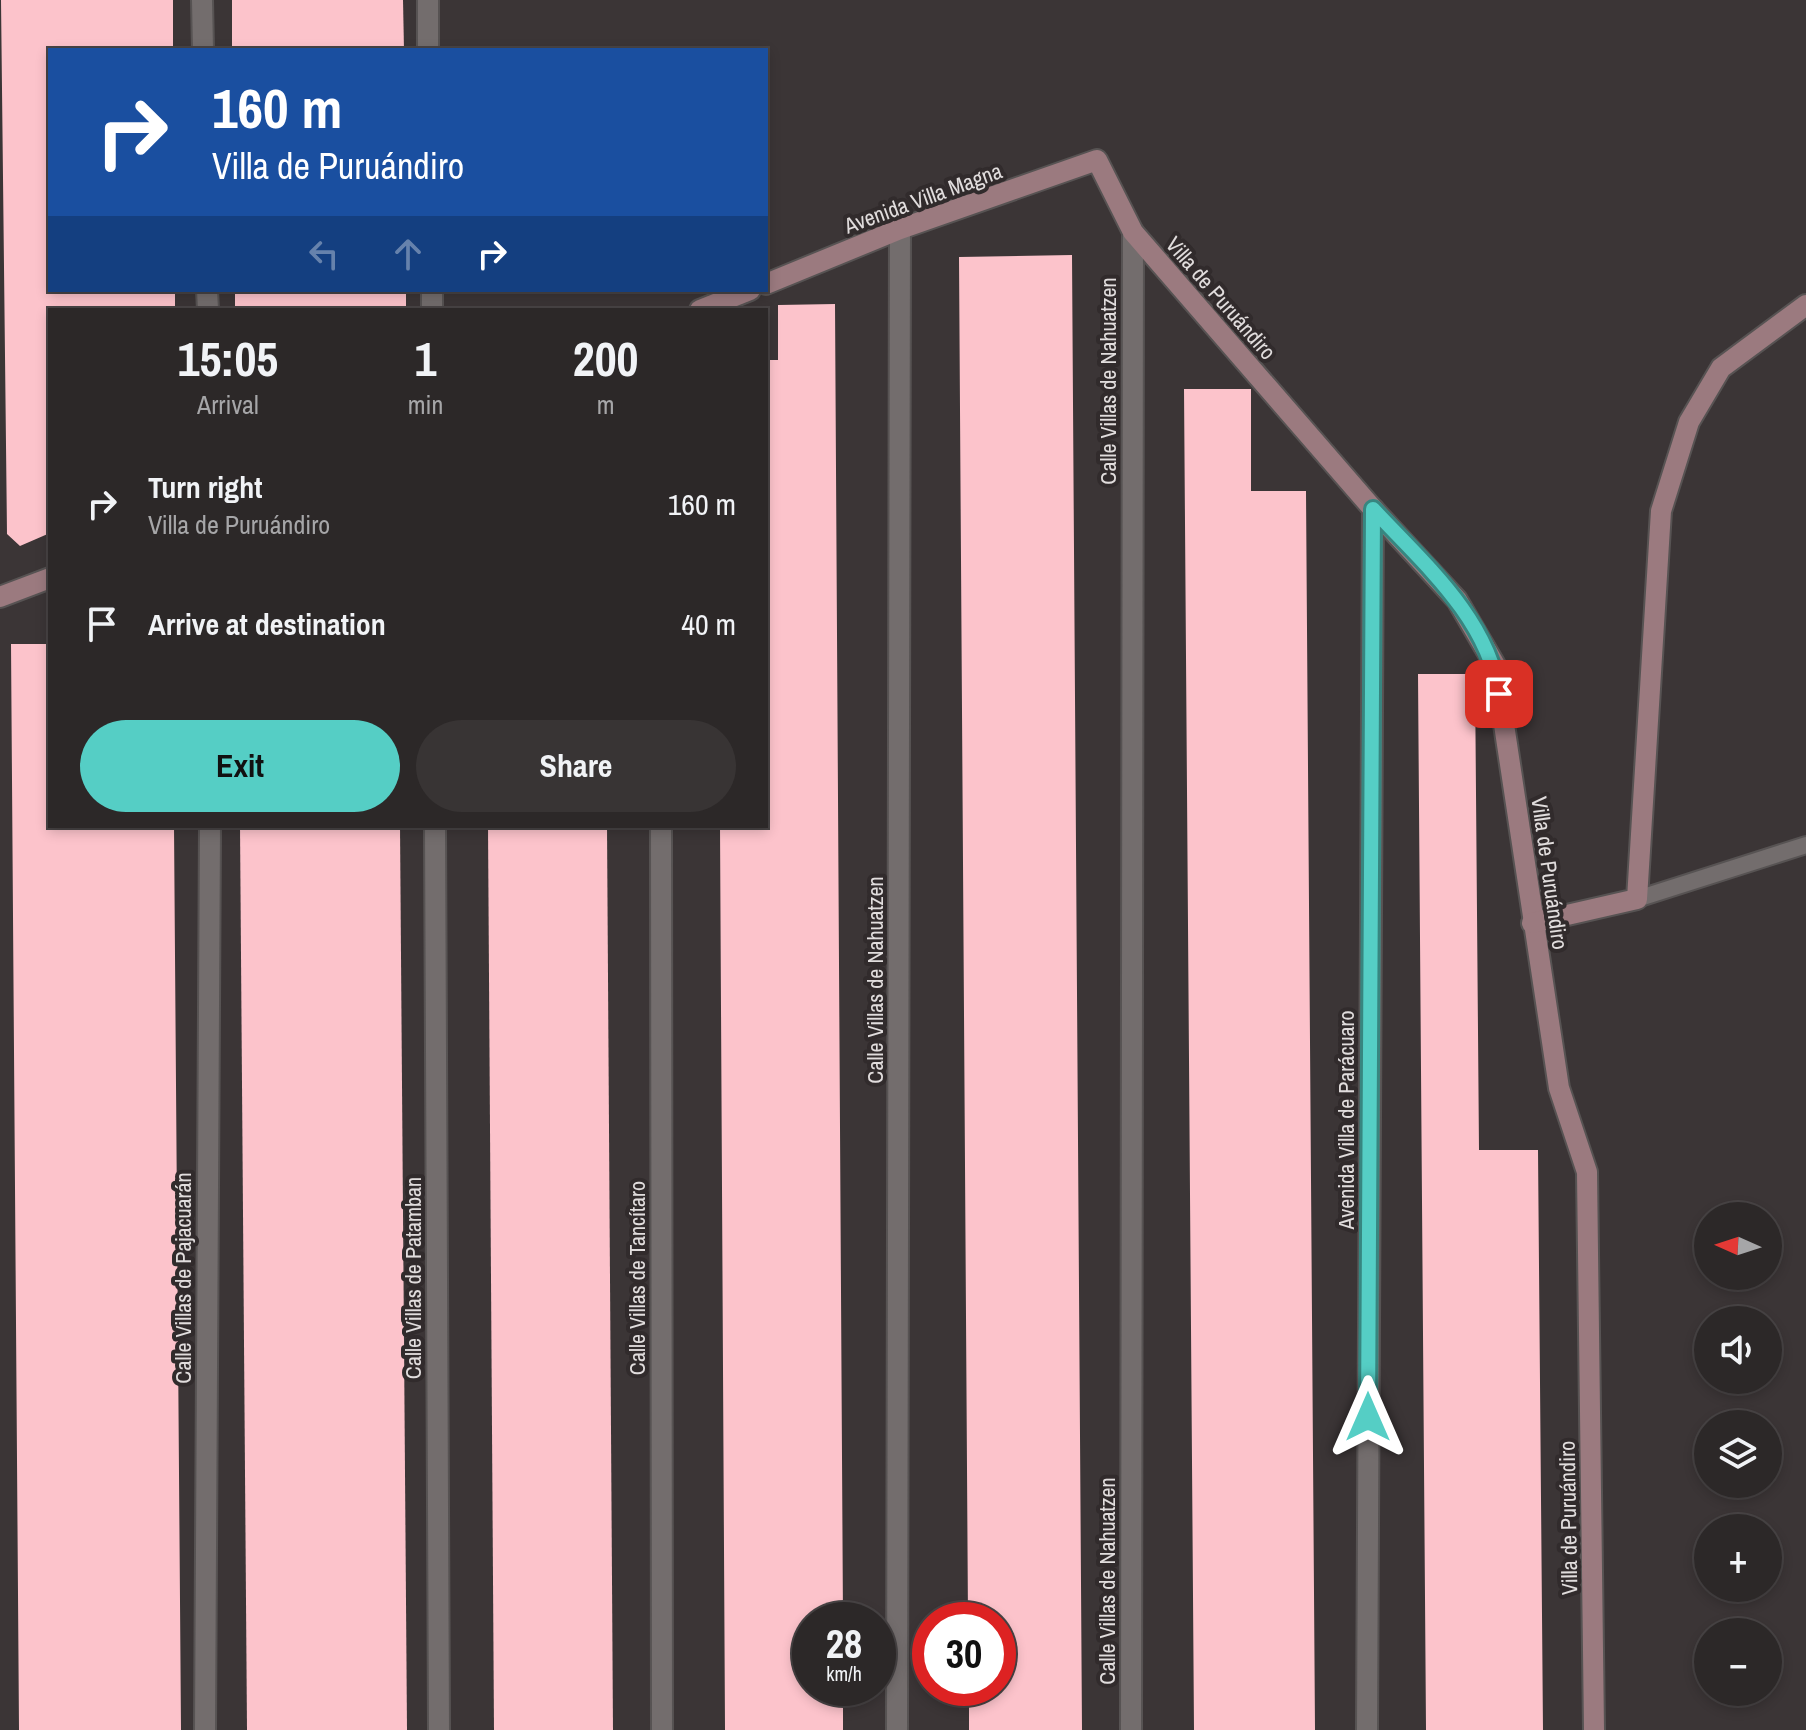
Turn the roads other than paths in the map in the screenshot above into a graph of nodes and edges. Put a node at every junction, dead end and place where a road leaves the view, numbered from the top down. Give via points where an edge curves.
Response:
1 (202, 0) edge
2 (428, 0) edge
3 (203, 48) edge
4 (428, 48) edge
5 (1097, 160) joint
6 (900, 229) junction
7 (1133, 232) junction
8 (768, 283) edge
9 (745, 292) edge
10 (1806, 305) edge
11 (705, 308) edge
12 (1373, 509) junction
13 (48, 579) edge
14 (0, 597) edge
15 (210, 828) edge
16 (435, 828) edge
17 (661, 828) edge
18 (1806, 845) edge
19 (1637, 899) junction
20 (1532, 923) junction
21 (205, 1730) edge
22 (439, 1730) edge
23 (662, 1730) edge
24 (897, 1730) edge
25 (1131, 1730) edge
26 (1367, 1730) edge
27 (1594, 1730) edge

1 - 3 street
2 - 4 street
5 - 6 street, Avenida Villa Magna
5 - 7 street, Villa de Puruándiro
6 - 8 street, Avenida Villa Magna
6 - 24 street, Calle Villas de Nahuatzen
7 - 12 street, Villa de Puruándiro
7 - 25 street, Calle Villas de Nahuatzen
9 - 11 street
10 - 19 street via 1721,368 1689,422 1661,511
12 - 20 street, Villa de Puruándiro via 1457,600 1495,665
12 - 26 street, Avenida Villa de Parácuaro
13 - 14 street
15 - 21 street, Calle Villas de Pajacuarán
16 - 22 street, Calle Villas de Patamban
17 - 23 street, Calle Villas de Tancítaro
18 - 19 lane
19 - 20 street
20 - 27 street, Villa de Puruándiro via 1559,1088 1587,1172

